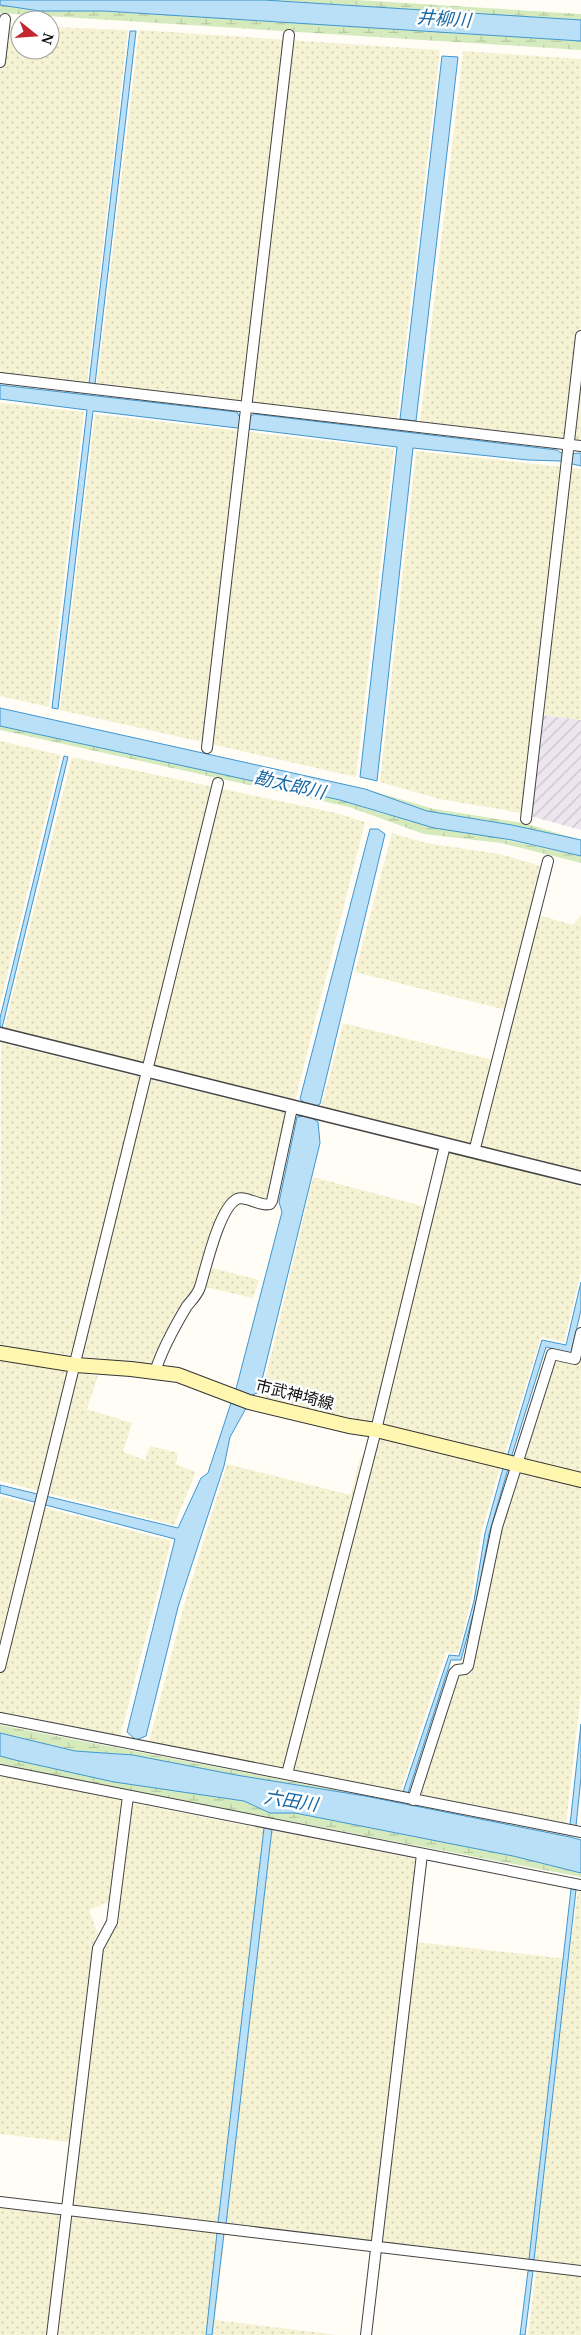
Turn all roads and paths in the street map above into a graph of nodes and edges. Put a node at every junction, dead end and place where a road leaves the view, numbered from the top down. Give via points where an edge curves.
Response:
1 (5, 19) dead end
2 (289, 35) dead end
3 (0, 62) edge
4 (581, 336) edge
5 (0, 378) edge
6 (246, 409) junction
7 (581, 446) edge
8 (568, 447) junction
9 (207, 748) dead end
10 (218, 783) dead end
11 (526, 819) dead end
12 (548, 860) dead end
13 (0, 1034) edge
14 (148, 1071) junction
15 (304, 1111) junction
16 (445, 1145) junction
17 (474, 1152) junction
18 (581, 1178) edge
19 (581, 1333) edge
20 (0, 1353) edge
21 (76, 1364) junction
22 (155, 1372) junction
23 (376, 1430) junction
24 (517, 1465) junction
25 (581, 1480) edge
26 (0, 1667) edge
27 (0, 1718) edge
28 (0, 1770) edge
29 (288, 1774) junction
30 (128, 1796) junction
31 (413, 1800) junction
32 (581, 1832) edge
33 (422, 1854) junction
34 (581, 1885) edge
35 (0, 2202) edge
36 (67, 2210) junction
37 (376, 2246) junction
38 (581, 2270) edge
39 (52, 2335) edge
40 (366, 2335) edge

1 - 3 street
2 - 6 street
4 - 8 street
5 - 6 street
6 - 8 street
6 - 9 street
7 - 8 street
8 - 11 street
10 - 14 street
12 - 17 street
13 - 14 street
14 - 15 street
14 - 21 street
15 - 16 street
15 - 22 street via 270,1204 265,1206 240,1198 220,1221 199,1290 160,1354
16 - 17 street
16 - 23 street
17 - 18 street
19 - 24 street via 575,1359 552,1354
20 - 21 main road, 市武神埼線
21 - 22 main road, 市武神埼線
21 - 26 street
22 - 23 main road, 市武神埼線 via 188,1378 249,1402
23 - 24 main road, 市武神埼線
23 - 29 street
24 - 25 main road, 市武神埼線
24 - 31 street via 497,1527 468,1666 454,1673
27 - 29 street
28 - 30 street
29 - 31 street
30 - 33 street
30 - 36 street via 112,1922 98,1948
31 - 32 street
33 - 34 street
33 - 37 street
35 - 36 street
36 - 37 street
36 - 39 street
37 - 38 street
37 - 40 street

